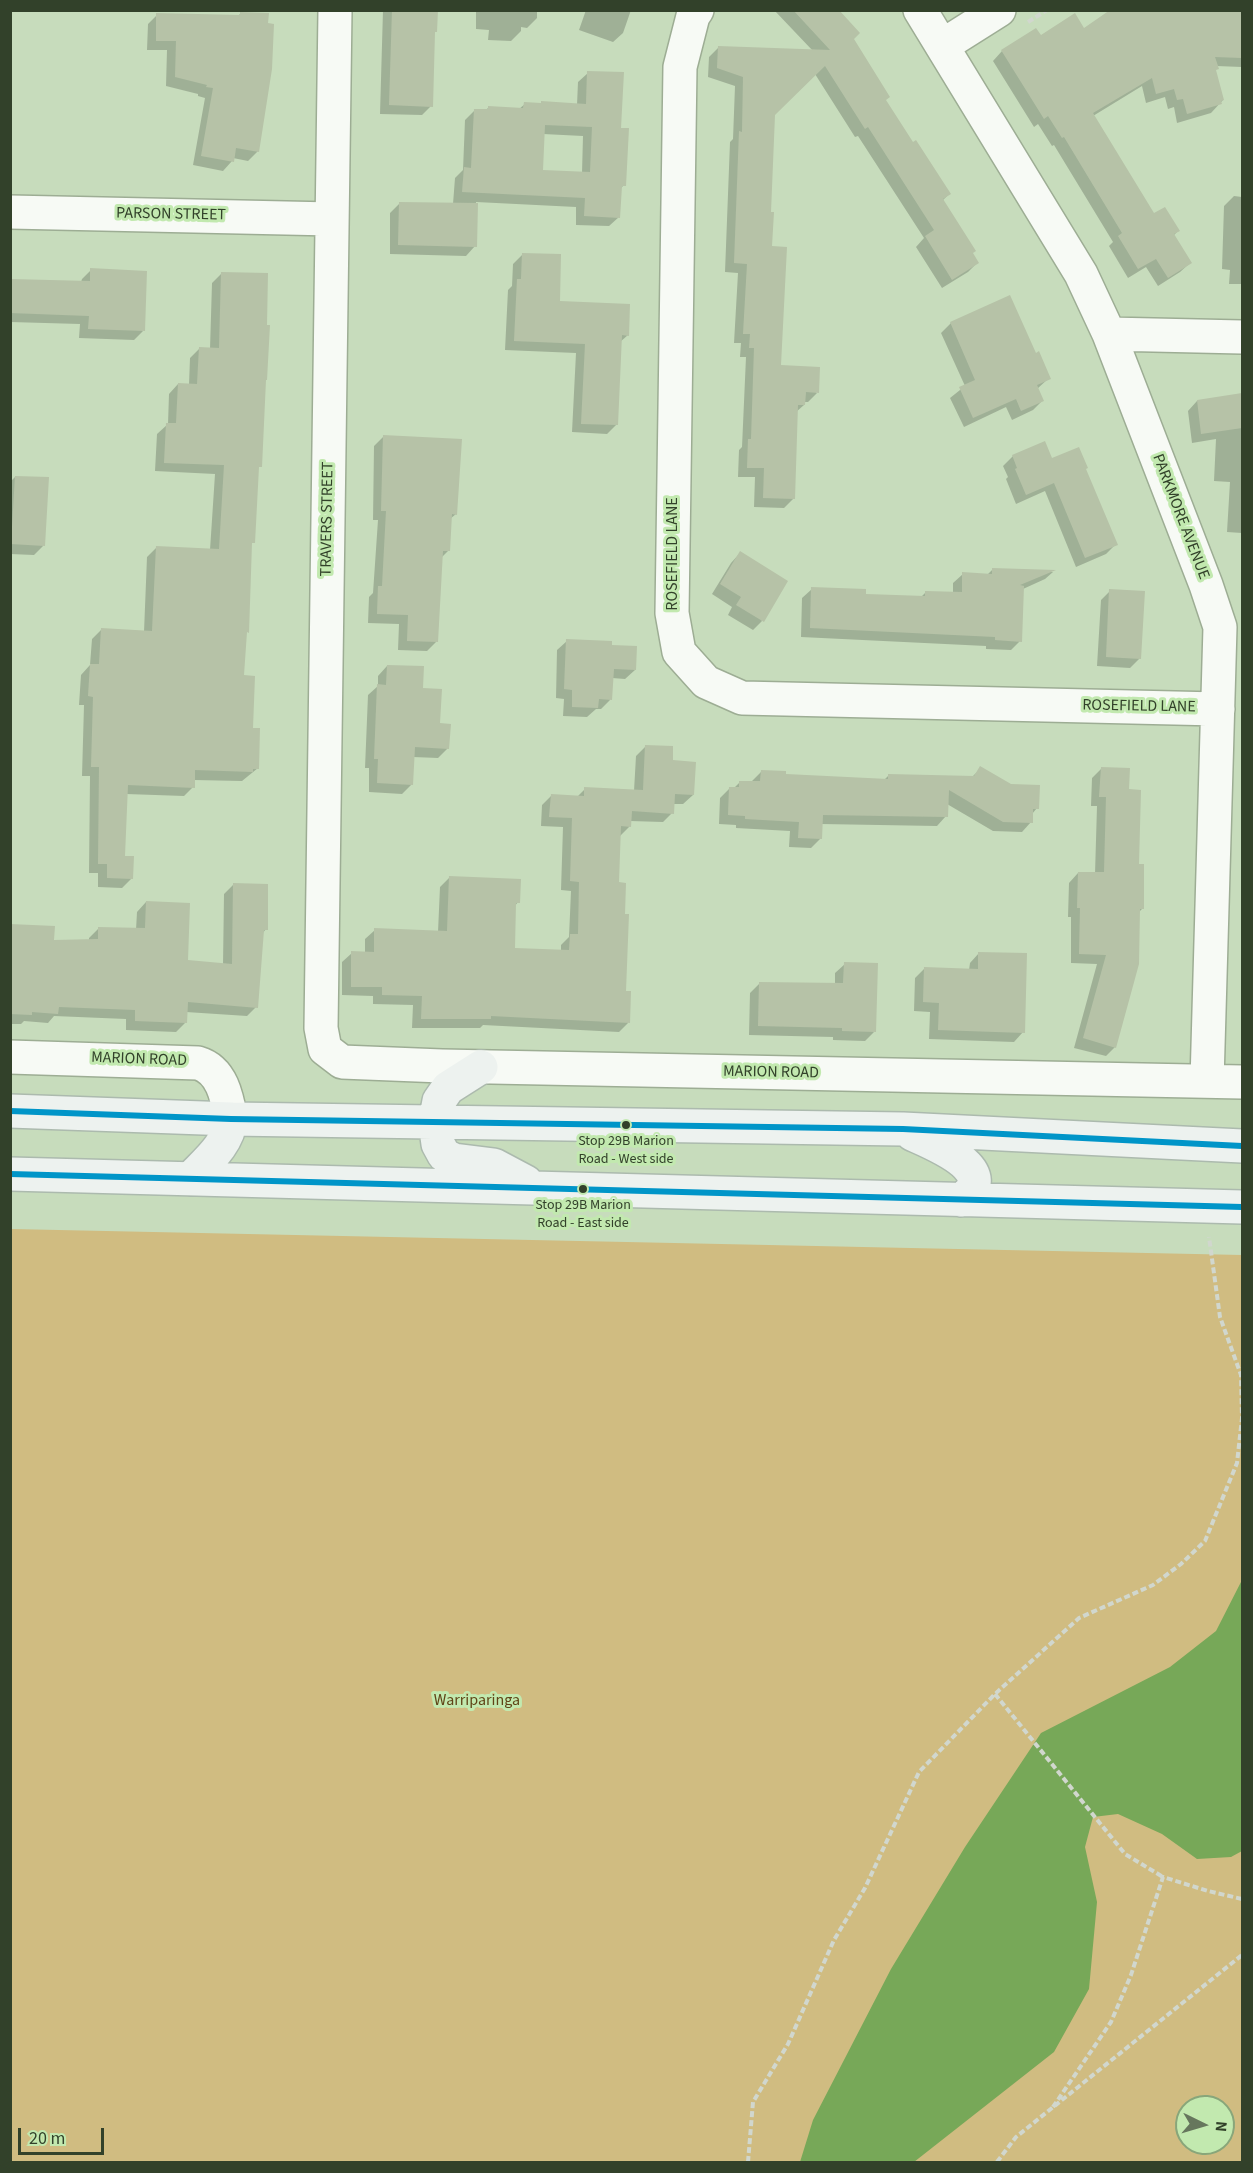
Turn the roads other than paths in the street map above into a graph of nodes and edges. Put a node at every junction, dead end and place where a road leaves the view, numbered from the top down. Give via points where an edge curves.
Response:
1 (335, 10) edge
2 (697, 10) edge
3 (920, 10) edge
4 (1010, 19) edge
5 (942, 46) junction
6 (10, 212) edge
7 (332, 219) junction
8 (1109, 334) junction
9 (1242, 337) edge
10 (1218, 709) junction
11 (321, 1028) joint
12 (10, 1057) edge
13 (481, 1067) junction
14 (1206, 1081) junction
15 (1242, 1082) edge
16 (10, 1111) edge
17 (231, 1119) junction
18 (435, 1122) junction
19 (903, 1129) junction
20 (1242, 1146) edge
21 (10, 1174) edge
22 (190, 1179) junction
23 (539, 1189) junction
24 (961, 1200) junction
25 (1242, 1207) edge

1 - 7 street, TRAVERS STREET
2 - 10 street, ROSEFIELD LANE via 680,67 672,613 679,652 706,682 742,698
3 - 5 street, PARKMORE AVENUE
4 - 5 street
5 - 8 street, PARKMORE AVENUE via 1081,274
6 - 7 street, PARSON STREET
7 - 11 street, TRAVERS STREET
8 - 9 street
8 - 10 street, PARKMORE AVENUE via 1220,627
10 - 14 street, PARKMORE AVENUE
11 - 13 street, MARION ROAD via 325,1049 342,1062
12 - 17 street, MARION ROAD via 198,1063 218,1077
13 - 14 street, MARION ROAD
13 - 18 main road via 445,1092 438,1101
14 - 15 street, MARION ROAD
16 - 17 main road
17 - 18 main road
17 - 22 main road via 223,1144
18 - 19 main road
18 - 23 main road via 444,1155 494,1165
19 - 20 main road
19 - 24 main road via 970,1167 974,1176 972,1188
21 - 22 main road
22 - 23 main road
23 - 24 main road
24 - 25 main road

